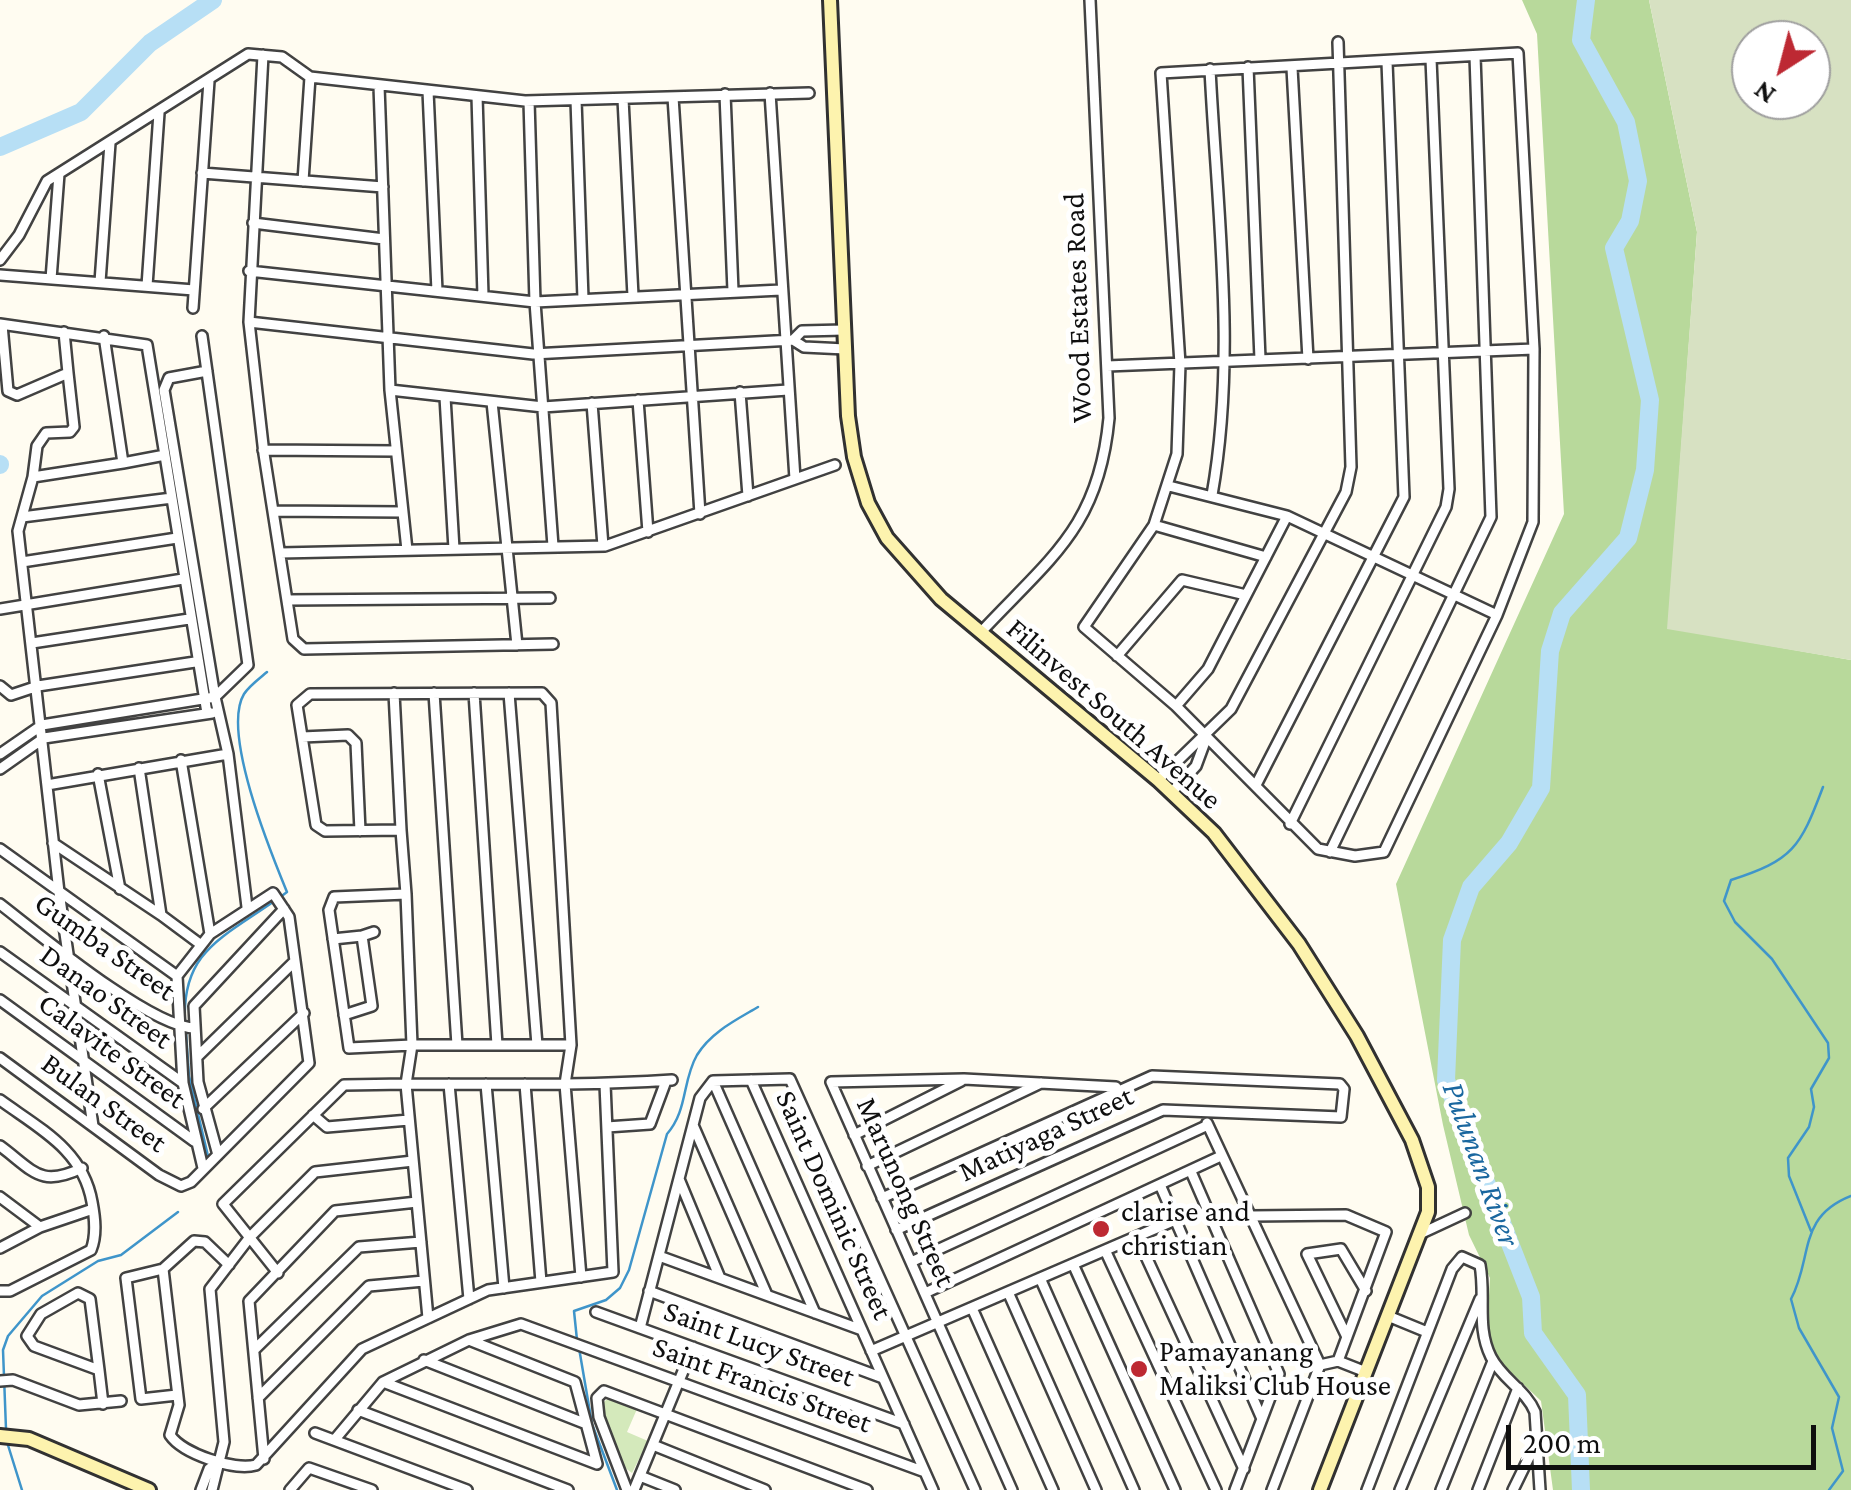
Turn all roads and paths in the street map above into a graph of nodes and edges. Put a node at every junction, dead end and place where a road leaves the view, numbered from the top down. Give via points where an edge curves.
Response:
1 (830, 0) edge
2 (1090, 0) edge
3 (1338, 42) dead end
4 (264, 54) junction
5 (1474, 56) junction
6 (1431, 59) junction
7 (1388, 62) junction
8 (1338, 65) junction
9 (1248, 67) junction
10 (1292, 68) junction
11 (1210, 70) junction
12 (310, 78) junction
13 (209, 81) junction
14 (379, 86) junction
15 (428, 91) junction
16 (809, 92) dead end
17 (725, 94) junction
18 (770, 94) junction
19 (477, 96) junction
20 (673, 96) junction
21 (623, 99) junction
22 (529, 100) junction
23 (576, 100) junction
24 (159, 113) junction
25 (110, 143) junction
26 (202, 173) junction
27 (58, 174) junction
28 (256, 177) junction
29 (303, 181) junction
30 (383, 187) junction
31 (253, 223) junction
32 (384, 239) junction
33 (0, 260) edge
34 (249, 271) junction
35 (0, 275) edge
36 (51, 279) junction
37 (100, 282) junction
38 (386, 285) junction
39 (147, 286) junction
40 (194, 290) junction
41 (781, 290) junction
42 (438, 291) junction
43 (733, 291) junction
44 (684, 293) junction
45 (483, 296) junction
46 (633, 296) junction
47 (583, 299) junction
48 (535, 302) junction
49 (193, 308) dead end
50 (249, 322) junction
51 (1, 325) edge
52 (844, 330) junction
53 (64, 332) junction
54 (104, 336) junction
55 (202, 336) dead end
56 (389, 339) junction
57 (789, 340) junction
58 (686, 344) junction
59 (845, 350) junction
60 (1534, 350) junction
61 (1486, 352) junction
62 (1443, 353) junction
63 (539, 354) junction
64 (1397, 355) junction
65 (1346, 356) junction
66 (1260, 359) junction
67 (1308, 359) junction
68 (1226, 362) junction
69 (1180, 364) junction
70 (1106, 366) junction
71 (207, 371) junction
72 (68, 373) junction
73 (390, 390) junction
74 (788, 390) junction
75 (740, 392) junction
76 (689, 396) junction
77 (444, 397) junction
78 (638, 400) junction
79 (492, 402) junction
80 (592, 403) junction
81 (543, 407) junction
82 (167, 435) junction
83 (263, 450) junction
84 (396, 451) junction
85 (166, 456) junction
86 (123, 463) junction
87 (834, 465) dead end
88 (33, 477) junction
89 (795, 479) junction
90 (1168, 486) junction
91 (748, 496) junction
92 (1212, 496) junction
93 (172, 498) junction
94 (273, 511) junction
95 (403, 512) junction
96 (700, 514) junction
97 (1287, 516) junction
98 (22, 517) junction
99 (1154, 525) junction
100 (648, 532) junction
101 (1328, 533) junction
102 (178, 538) junction
103 (554, 546) junction
104 (603, 546) junction
105 (507, 548) junction
106 (454, 549) junction
107 (407, 550) junction
108 (280, 552) junction
109 (1376, 555) junction
110 (1266, 557) junction
111 (22, 562) junction
112 (1413, 573) junction
113 (184, 580) junction
114 (1455, 594) junction
115 (1246, 595) junction
116 (512, 598) junction
117 (550, 598) dead end
118 (287, 600) junction
119 (27, 603) junction
120 (0, 609) edge
121 (1497, 615) junction
122 (189, 619) junction
123 (981, 632) junction
124 (32, 643) junction
125 (553, 644) dead end
126 (517, 645) junction
127 (1117, 656) junction
128 (196, 662) junction
129 (0, 686) edge
130 (38, 686) junction
131 (394, 693) junction
132 (434, 693) junction
133 (474, 693) junction
134 (509, 693) junction
135 (215, 698) junction
136 (204, 701) junction
137 (1176, 706) junction
138 (220, 712) junction
139 (207, 714) junction
140 (42, 725) junction
141 (1207, 736) junction
142 (302, 737) junction
143 (44, 738) junction
144 (0, 754) edge
145 (228, 754) junction
146 (181, 760) junction
147 (138, 768) junction
148 (0, 769) edge
149 (98, 774) junction
150 (1158, 780) junction
151 (1257, 783) junction
152 (47, 785) junction
153 (1172, 792) junction
154 (1290, 824) junction
155 (400, 830) junction
156 (360, 831) junction
157 (54, 843) junction
158 (0, 849) edge
159 (1330, 852) junction
160 (120, 889) junction
161 (59, 892) junction
162 (406, 894) junction
163 (279, 902) junction
164 (0, 904) edge
165 (247, 907) junction
166 (161, 915) junction
167 (374, 932) dead end
168 (210, 934) junction
169 (362, 936) junction
170 (333, 939) junction
171 (200, 944) junction
172 (0, 952) edge
173 (68, 956) junction
174 (294, 961) junction
175 (177, 976) junction
176 (0, 1000) edge
177 (76, 1009) junction
178 (304, 1013) junction
179 (344, 1015) junction
180 (186, 1027) junction
181 (457, 1045) junction
182 (497, 1045) junction
183 (537, 1045) junction
184 (571, 1045) junction
185 (412, 1046) junction
186 (197, 1057) junction
187 (0, 1058) edge
188 (84, 1063) junction
189 (713, 1080) junction
190 (750, 1080) junction
191 (964, 1080) junction
192 (1044, 1081) junction
193 (183, 1082) junction
194 (406, 1084) junction
195 (449, 1084) junction
196 (486, 1084) junction
197 (525, 1084) junction
198 (566, 1084) junction
199 (605, 1084) junction
200 (1122, 1088) junction
201 (0, 1100) edge
202 (203, 1108) junction
203 (1206, 1112) junction
204 (313, 1115) junction
205 (410, 1120) junction
206 (693, 1125) junction
207 (92, 1126) junction
208 (1208, 1126) junction
209 (607, 1127) junction
210 (854, 1135) junction
211 (194, 1141) junction
212 (0, 1146) edge
213 (218, 1154) junction
214 (1222, 1156) junction
215 (413, 1161) junction
216 (868, 1166) junction
217 (82, 1168) junction
218 (202, 1168) junction
219 (1192, 1174) junction
220 (678, 1180) junction
221 (1160, 1187) junction
222 (0, 1197) edge
223 (882, 1198) junction
224 (417, 1202) junction
225 (94, 1210) junction
226 (1465, 1214) dead end
227 (1250, 1216) junction
228 (1175, 1220) junction
229 (40, 1227) junction
230 (896, 1230) junction
231 (1422, 1233) junction
232 (250, 1237) junction
233 (1137, 1237) junction
234 (421, 1242) junction
235 (0, 1248) edge
236 (1105, 1250) junction
237 (659, 1256) junction
238 (910, 1262) junction
239 (1074, 1264) junction
240 (228, 1265) junction
241 (163, 1269) junction
242 (278, 1273) junction
243 (581, 1277) junction
244 (720, 1278) junction
245 (1040, 1278) junction
246 (424, 1281) junction
247 (542, 1282) junction
248 (504, 1288) junction
249 (0, 1291) edge
250 (649, 1291) junction
251 (1366, 1291) junction
252 (1008, 1292) junction
253 (924, 1293) junction
254 (766, 1295) junction
255 (1481, 1296) junction
256 (469, 1299) junction
257 (972, 1308) junction
258 (596, 1312) dead end
259 (815, 1313) junction
260 (1388, 1316) junction
261 (428, 1318) junction
262 (938, 1322) junction
263 (640, 1328) junction
264 (862, 1330) junction
265 (1427, 1332) junction
266 (905, 1336) junction
267 (1348, 1337) junction
268 (469, 1340) junction
269 (693, 1347) junction
270 (254, 1350) junction
271 (871, 1351) junction
272 (424, 1360) junction
273 (1338, 1361) junction
274 (1493, 1362) junction
275 (1320, 1366) junction
276 (99, 1370) junction
277 (1366, 1372) junction
278 (883, 1378) junction
279 (0, 1381) edge
280 (383, 1382) junction
281 (678, 1382) junction
282 (1518, 1388) junction
283 (177, 1395) junction
284 (258, 1398) junction
285 (121, 1401) dead end
286 (103, 1404) junction
287 (358, 1410) junction
288 (666, 1413) junction
289 (1262, 1419) junction
290 (584, 1423) junction
291 (904, 1424) junction
292 (315, 1433) dead end
293 (6, 1436) edge
294 (336, 1438) junction
295 (1538, 1440) junction
296 (652, 1445) junction
297 (264, 1459) junction
298 (218, 1461) junction
299 (1244, 1469) junction
300 (925, 1472) junction
301 (640, 1476) junction
302 (149, 1490) edge
303 (201, 1490) edge
304 (212, 1490) edge
305 (290, 1490) edge
306 (372, 1490) edge
307 (468, 1490) edge
308 (568, 1490) edge
309 (630, 1490) edge
310 (675, 1490) edge
311 (765, 1490) edge
312 (867, 1490) edge
313 (933, 1490) edge
314 (975, 1490) edge
315 (1012, 1490) edge
316 (1053, 1490) edge
317 (1096, 1490) edge
318 (1134, 1490) edge
319 (1176, 1490) edge
320 (1216, 1490) edge
321 (1235, 1490) edge
322 (1272, 1490) edge
323 (1320, 1490) edge
324 (1367, 1490) edge
325 (1400, 1490) edge
326 (1441, 1490) edge
327 (1478, 1490) edge
328 (1513, 1490) edge
329 (1540, 1490) edge

1 - 52 street, Filinvest South Avenue
2 - 70 street, Wood Estates Road
3 - 8 street
4 - 12 street
4 - 13 street via 248,54
4 - 28 street
5 - 6 street
5 - 60 street via 1518,53
5 - 61 street
6 - 7 street
6 - 62 street
7 - 8 street
7 - 64 street
8 - 10 street
8 - 65 street
9 - 10 street
9 - 11 street
9 - 66 street
10 - 67 street
11 - 68 street
11 - 69 street via 1161,73
12 - 14 street
12 - 29 street
13 - 24 street
13 - 26 street
14 - 15 street
14 - 30 street
15 - 19 street
15 - 42 street
16 - 18 street
17 - 18 street
17 - 20 street
17 - 43 street
18 - 41 street
19 - 22 street
19 - 45 street
20 - 21 street
20 - 44 street
21 - 23 street
21 - 46 street
22 - 23 street
22 - 48 street
23 - 47 street
24 - 25 street
24 - 39 street
25 - 27 street
25 - 37 street
26 - 28 street
26 - 40 street
27 - 33 street via 46,181
27 - 36 street
28 - 29 street
28 - 31 street
29 - 30 street
30 - 32 street
31 - 32 street
31 - 34 street
32 - 38 street
34 - 38 street
34 - 50 street
35 - 36 street
36 - 37 street
37 - 39 street
38 - 42 street
38 - 56 street
39 - 40 street
40 - 49 street
41 - 43 street
41 - 57 street
42 - 45 street
43 - 44 street
44 - 46 street
44 - 58 street
45 - 48 street
46 - 47 street
47 - 48 street
48 - 63 street
50 - 56 street
50 - 83 street
51 - 53 street
51 - 72 street via 12,394
52 - 57 street via 802,331
52 - 59 street, Filinvest South Avenue
53 - 54 street
53 - 72 street
54 - 82 street via 146,344
54 - 86 street
55 - 71 street
56 - 63 street
56 - 73 street
57 - 58 street
57 - 59 street via 804,348
57 - 74 street
58 - 63 street
58 - 76 street
59 - 123 street, Filinvest South Avenue via 848,416 868,503 908,567
60 - 61 street
60 - 121 street via 1536,504
61 - 62 street
61 - 114 street via 1490,517
62 - 64 street
62 - 112 street via 1450,489
63 - 81 street
64 - 65 street
64 - 109 street via 1407,478
65 - 67 street
65 - 101 street via 1352,467
66 - 67 street
66 - 68 street
68 - 69 street
68 - 92 street via 1225,423
69 - 70 street
69 - 90 street via 1178,454
70 - 123 street, Wood Estates Road via 1106,446 1088,510
71 - 82 street via 169,378
71 - 135 street via 248,665
72 - 88 street via 74,427 40,439
73 - 77 street
73 - 84 street
74 - 75 street
74 - 89 street
75 - 76 street
75 - 91 street
76 - 78 street
76 - 96 street
77 - 79 street
77 - 106 street
78 - 80 street
78 - 100 street
79 - 81 street
79 - 105 street
80 - 81 street
80 - 104 street
81 - 103 street
82 - 85 street
82 - 135 street
83 - 84 street
83 - 94 street
84 - 95 street
85 - 86 street
85 - 93 street
86 - 88 street
87 - 89 street
88 - 98 street
89 - 91 street
90 - 92 street
90 - 99 street
91 - 96 street
92 - 97 street
93 - 98 street
93 - 102 street
94 - 95 street
94 - 108 street
95 - 107 street
96 - 100 street
97 - 101 street
97 - 110 street
98 - 111 street
99 - 110 street
99 - 127 street via 1086,618 1087,632
100 - 104 street
101 - 109 street
101 - 141 street via 1244,688
102 - 111 street
102 - 113 street
103 - 104 street
103 - 105 street
105 - 106 street
105 - 116 street
106 - 107 street
107 - 108 street
108 - 118 street
109 - 112 street
109 - 151 street
110 - 115 street
111 - 119 street
112 - 114 street
112 - 154 street
113 - 119 street
113 - 122 street
114 - 121 street
114 - 159 street
115 - 127 street via 1182,580
115 - 137 street via 1208,669
116 - 117 street
116 - 118 street
116 - 126 street
118 - 126 street via 293,639 304,649
119 - 120 street
119 - 124 street
121 - 159 street via 1384,852
122 - 124 street
122 - 128 street
123 - 150 street, Filinvest South Avenue
124 - 130 street
125 - 126 street
127 - 137 street
128 - 130 street
128 - 136 street
129 - 130 street via 10,695
130 - 140 street
131 - 132 street
131 - 142 street via 310,694 298,705
131 - 155 street
132 - 133 street
132 - 181 street
133 - 134 street
133 - 182 street
134 - 183 street
134 - 184 street via 542,692 552,703
135 - 136 street
135 - 138 street
136 - 139 street
136 - 140 street
137 - 141 street
138 - 139 street
138 - 145 street
139 - 143 street
140 - 143 street
140 - 144 street
141 - 150 street
141 - 151 street
141 - 153 street via 1196,766
142 - 156 street via 316,825
142 - 156 street via 348,735 356,742
143 - 148 street
143 - 152 street
145 - 146 street
145 - 165 street
146 - 147 street
146 - 168 street
147 - 149 street
147 - 166 street
149 - 152 street
149 - 160 street
150 - 153 street, Filinvest South Avenue
151 - 154 street
152 - 157 street
153 - 231 street, Filinvest South Avenue via 1258,886 1366,1052 1422,1166 1428,1187
154 - 159 street
155 - 156 street
155 - 162 street
157 - 160 street
157 - 161 street
158 - 161 street
160 - 166 street
161 - 173 street
161 - 175 street
162 - 170 street via 334,897 328,910
162 - 185 street
163 - 165 street via 273,893
163 - 174 street via 290,917
163 - 180 street via 197,998
164 - 173 street, Gumba Street
165 - 168 street
166 - 171 street
167 - 169 street
168 - 171 street
169 - 170 street
169 - 179 street via 372,1006
170 - 179 street
171 - 175 street
172 - 177 street, Danao Street
173 - 177 street
173 - 180 street, Gumba Street
174 - 178 street
174 - 186 street
175 - 180 street
176 - 188 street, Calavite Street
177 - 188 street
177 - 193 street, Danao Street
178 - 202 street
178 - 213 street via 309,1063
179 - 185 street via 349,1048
180 - 186 street
180 - 193 street
181 - 182 street
181 - 185 street
182 - 183 street
183 - 184 street
184 - 198 street
185 - 194 street
186 - 202 street
187 - 207 street, Bulan Street
188 - 207 street
188 - 211 street, Calavite Street
189 - 190 street
189 - 206 street
189 - 259 street
190 - 264 street, Saint Dominic Street
190 - 266 street via 790,1079
191 - 192 street
191 - 210 street
191 - 210 street, Marunong Street via 831,1082
192 - 200 street
192 - 216 street
193 - 211 street
194 - 195 street
194 - 204 street via 344,1085
194 - 205 street
195 - 196 street
195 - 256 street
196 - 197 street
196 - 248 street
197 - 198 street
197 - 247 street
198 - 199 street
198 - 243 street
199 - 209 street
199 - 209 street via 669,1081 650,1124
200 - 203 street, Matiyaga Street via 1164,1074 1340,1084 1341,1117
200 - 223 street
201 - 217 street via 75,1154
202 - 213 street
203 - 208 street
203 - 230 street, Matiyaga Street via 1156,1112
204 - 205 street via 327,1127
204 - 232 street via 223,1204
205 - 215 street
206 - 220 street
206 - 254 street
207 - 218 street, Bulan Street via 181,1186
208 - 214 street
208 - 238 street
209 - 243 street via 613,1272
210 - 216 street, Marunong Street
211 - 218 street
212 - 217 street via 46,1180
213 - 218 street
214 - 219 street
214 - 227 street
215 - 224 street
215 - 232 street via 316,1172
216 - 223 street, Marunong Street
217 - 225 street
219 - 221 street
219 - 289 street via 1278,1366
220 - 237 street
220 - 244 street
221 - 228 street
221 - 253 street
222 - 229 street
223 - 230 street, Marunong Street
224 - 234 street
224 - 242 street via 336,1211
225 - 229 street
225 - 249 street via 91,1250
226 - 231 street
227 - 251 street via 1346,1216 1386,1232
227 - 275 street
228 - 233 street
228 - 289 street
229 - 235 street
230 - 238 street, Marunong Street
231 - 260 street, Filinvest South Avenue
232 - 240 street
232 - 242 street
233 - 236 street
233 - 299 street
234 - 246 street
234 - 270 street via 359,1246
236 - 239 street
236 - 320 street
237 - 244 street
237 - 250 street
238 - 253 street, Marunong Street
239 - 245 street
239 - 319 street
240 - 241 street via 205,1242 194,1241
240 - 298 street via 210,1289 224,1442
241 - 283 street
241 - 283 street via 126,1278 141,1399
242 - 270 street via 249,1301
243 - 247 street
244 - 254 street
245 - 252 street
245 - 318 street
246 - 261 street
246 - 284 street via 369,1286
247 - 248 street
248 - 256 street
250 - 263 street
250 - 278 street
251 - 267 street
251 - 267 street via 1341,1250 1308,1254
252 - 257 street
252 - 317 street
253 - 262 street, Marunong Street
254 - 259 street
255 - 265 street via 1476,1260 1462,1256
255 - 274 street via 1482,1335
255 - 325 street
256 - 261 street
257 - 262 street
257 - 316 street
258 - 263 street, Saint Lucy Street
259 - 264 street
260 - 265 street
260 - 277 street, Filinvest South Avenue
261 - 297 street via 362,1349
262 - 266 street
262 - 315 street, Marunong Street
263 - 269 street, Saint Lucy Street
264 - 271 street, Saint Dominic Street
265 - 324 street
266 - 271 street
266 - 314 street
267 - 273 street
268 - 272 street, Saint Francis Street
268 - 281 street, Saint Francis Street via 520,1324
268 - 290 street via 575,1382
269 - 281 street
269 - 291 street, Saint Lucy Street
270 - 284 street
271 - 278 street, Saint Dominic Street
272 - 280 street, Saint Francis Street
272 - 290 street
273 - 275 street
273 - 277 street
274 - 282 street
274 - 326 street
275 - 322 street
276 - 276 street via 90,1299 78,1292 53,1303 31,1326 30,1342
276 - 286 street
277 - 323 street, Filinvest South Avenue
278 - 291 street, Saint Dominic Street
279 - 286 street via 78,1405
280 - 287 street
280 - 290 street via 597,1464
281 - 288 street
281 - 300 street, Saint Francis Street
282 - 295 street via 1535,1412
282 - 327 street
283 - 298 street via 173,1441
284 - 297 street
285 - 286 street
287 - 294 street
287 - 308 street
288 - 296 street
288 - 309 street via 599,1393 599,1417
288 - 312 street
289 - 299 street
291 - 300 street, Saint Dominic Street
292 - 294 street
293 - 302 street
294 - 307 street
295 - 328 street
295 - 329 street
296 - 301 street
296 - 311 street
297 - 298 street via 245,1468
298 - 303 street
298 - 304 street
299 - 321 street
300 - 313 street, Saint Dominic Street
301 - 309 street
301 - 310 street
305 - 306 street via 309,1468

